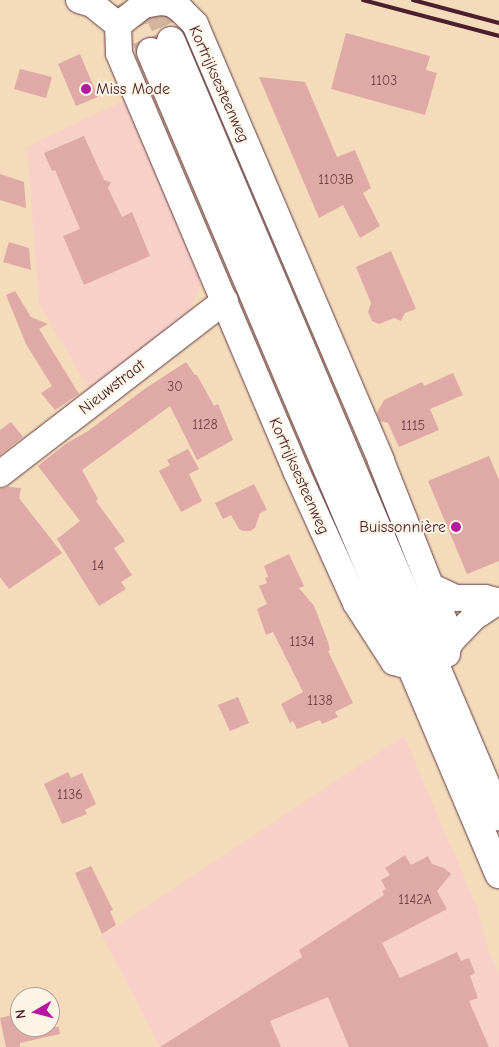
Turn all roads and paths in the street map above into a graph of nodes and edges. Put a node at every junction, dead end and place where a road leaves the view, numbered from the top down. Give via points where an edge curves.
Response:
1 (78, 0) edge
2 (118, 25) junction
3 (225, 301) junction
4 (0, 474) edge
5 (432, 587) junction
6 (498, 601) edge
7 (452, 640) junction
8 (403, 665) junction
9 (450, 701) junction
10 (499, 816) edge
11 (499, 874) edge

1 - 2 street via 92,4
2 - 3 street, Kortrijksesteenweg via 119,53
2 - 5 street, Kortrijksesteenweg via 144,5 159,2 176,6 195,24
3 - 4 street, Nieuwstraat
3 - 8 street, Kortrijksesteenweg via 356,603
5 - 6 street via 456,598
5 - 7 street, Kortrijksesteenweg
6 - 7 street via 474,617
7 - 9 street via 448,644 446,673
8 - 9 main road, Kortrijksesteenweg via 161,46
8 - 11 main road, Kortrijksesteenweg
9 - 10 main road, Kortrijksesteenweg

